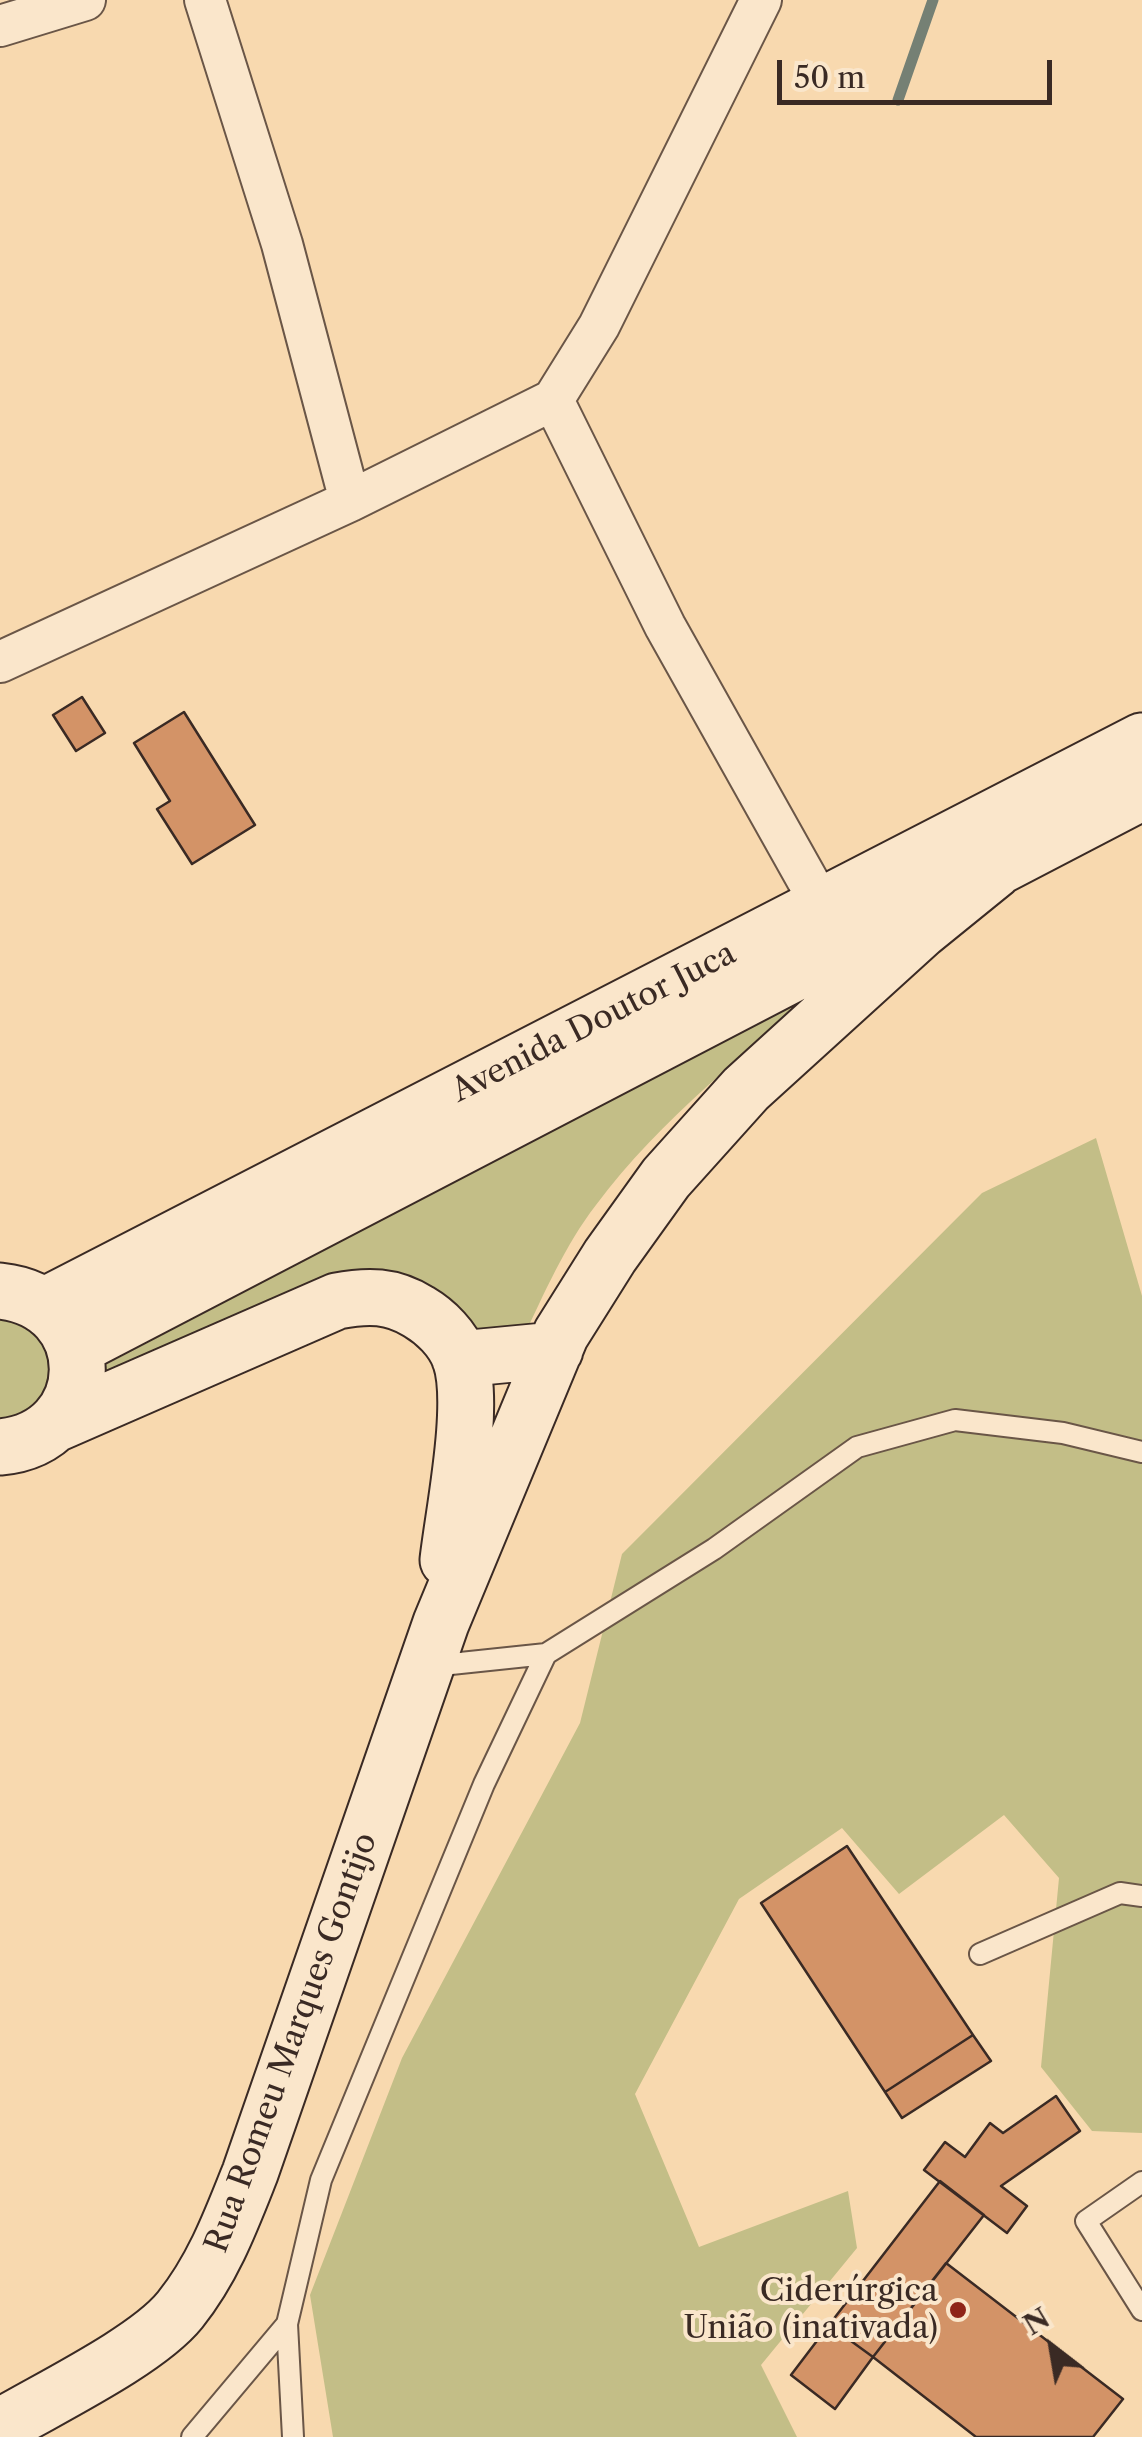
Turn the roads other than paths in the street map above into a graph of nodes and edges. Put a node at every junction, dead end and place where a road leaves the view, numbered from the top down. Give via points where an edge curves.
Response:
1 (85, 0) edge
2 (206, 0) edge
3 (761, 0) edge
4 (0, 26) edge
5 (553, 400) junction
6 (350, 501) junction
7 (0, 662) edge
8 (1142, 741) edge
9 (1142, 792) edge
10 (995, 870) junction
11 (822, 906) junction
12 (41, 1315) edge
13 (555, 1350) junction
14 (460, 1358) junction
15 (53, 1425) junction
16 (0, 1447) edge
17 (1142, 1452) edge
18 (435, 1644) junction
19 (546, 1654) junction
20 (1142, 1896) edge
21 (980, 1954) dead end
22 (1142, 2182) edge
23 (1142, 2310) edge
24 (287, 2324) junction
25 (0, 2427) edge
26 (192, 2437) edge
27 (293, 2437) edge

1 - 4 street
2 - 6 street via 282,244
3 - 5 street via 599,326
5 - 6 street
5 - 11 street via 665,626
6 - 7 street
8 - 11 street, Avenida Doutor Juca
9 - 10 street, Avenida Doutor Juca
10 - 12 street, Avenida Doutor Juca
10 - 13 street via 732,1104 666,1178
11 - 12 street, Avenida Doutor Juca
12 - 15 street via 78,1372 73,1396
13 - 14 street
13 - 18 street
14 - 15 street via 430,1319 402,1301 368,1295
14 - 18 street via 463,1430
15 - 16 street via 19,1445
17 - 19 lane via 955,1420 857,1447
18 - 19 lane
18 - 25 street, Rua Romeu Marques Gontijo via 218,2253 179,2312 138,2346
19 - 24 lane via 484,1784 321,2180
20 - 21 lane via 1120,1894
22 - 23 lane via 1086,2221
24 - 26 lane
24 - 27 lane

